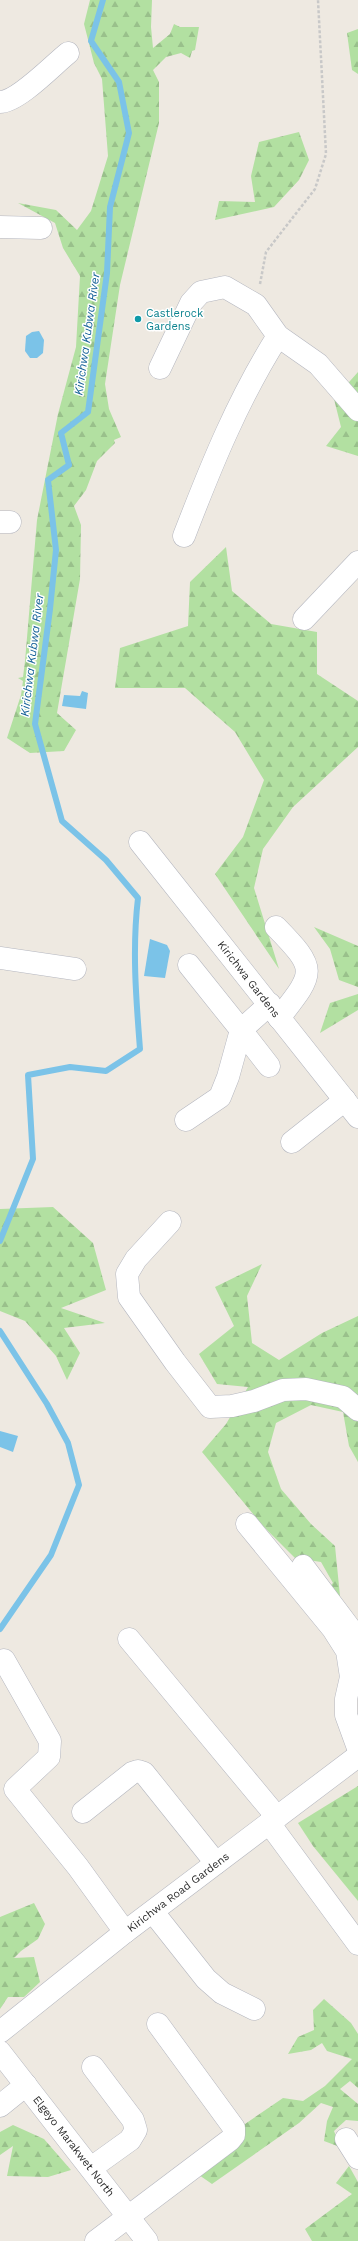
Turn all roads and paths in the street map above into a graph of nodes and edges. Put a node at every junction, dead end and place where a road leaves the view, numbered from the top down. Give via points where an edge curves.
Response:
1 (318, 0) edge
2 (68, 53) dead end
3 (0, 102) edge
4 (0, 227) edge
5 (41, 228) dead end
6 (256, 305) junction
7 (278, 336) junction
8 (160, 368) dead end
9 (358, 410) edge
10 (184, 536) dead end
11 (358, 562) edge
12 (304, 619) dead end
13 (140, 842) dead end
14 (276, 927) dead end
15 (0, 958) edge
16 (189, 965) dead end
17 (75, 969) dead end
18 (274, 1011) junction
19 (241, 1030) junction
20 (269, 1066) dead end
21 (352, 1108) edge
22 (186, 1120) dead end
23 (292, 1142) dead end
24 (170, 1222) dead end
25 (358, 1410) edge
26 (247, 1524) dead end
27 (303, 1566) dead end
28 (129, 1639) dead end
29 (358, 1639) edge
30 (4, 1660) dead end
31 (358, 1748) edge
32 (358, 1756) edge
33 (83, 1812) dead end
34 (273, 1820) junction
35 (216, 1863) junction
36 (153, 1912) junction
37 (125, 1932) junction
38 (358, 1944) edge
39 (254, 2009) dead end
40 (158, 2024) dead end
41 (0, 2032) edge
42 (0, 2052) edge
43 (93, 2067) dead end
44 (26, 2085) junction
45 (0, 2106) edge
46 (346, 2139) dead end
47 (358, 2158) edge
48 (91, 2168) junction
49 (129, 2217) junction
50 (96, 2241) edge
51 (147, 2241) edge

1 - 6 path via 326,154 315,189 266,252
2 - 3 street via 28,87 7,102
4 - 5 street
6 - 7 street
6 - 8 street via 225,287 201,292 191,303
7 - 9 street via 318,364
7 - 10 street via 254,375 222,440
11 - 12 street
13 - 18 street, Kirichwa Gardens
14 - 18 street via 299,950 306,962 307,974 303,987
15 - 17 street
16 - 19 street
18 - 19 street
18 - 21 street, Kirichwa Gardens
19 - 20 street
19 - 22 street via 220,1097
21 - 23 street
24 - 25 street via 136,1259 127,1274 129,1297 210,1407 232,1406 282,1390 306,1388 343,1397
26 - 31 street via 333,1629 347,1651 351,1677 346,1699 346,1715
27 - 29 street
28 - 34 street
30 - 37 street via 50,1741 49,1757 15,1789
32 - 34 street, Kirichwa Road Gardens
33 - 35 street via 132,1773 144,1773
34 - 35 street, Kirichwa Road Gardens
34 - 38 street
35 - 36 street, Kirichwa Road Gardens
36 - 37 street, Kirichwa Road Gardens
36 - 39 street via 206,1979 222,1993
37 - 41 street, Kirichwa Road Gardens
40 - 49 street via 234,2128 234,2134 230,2140
42 - 44 street, Elgeyo Marakwet North
43 - 48 street via 133,2120 136,2130 130,2140
44 - 45 street
44 - 48 street, Elgeyo Marakwet North
46 - 47 street
48 - 49 street, Elgeyo Marakwet North
49 - 50 street
49 - 51 street, Elgeyo Marakwet North

